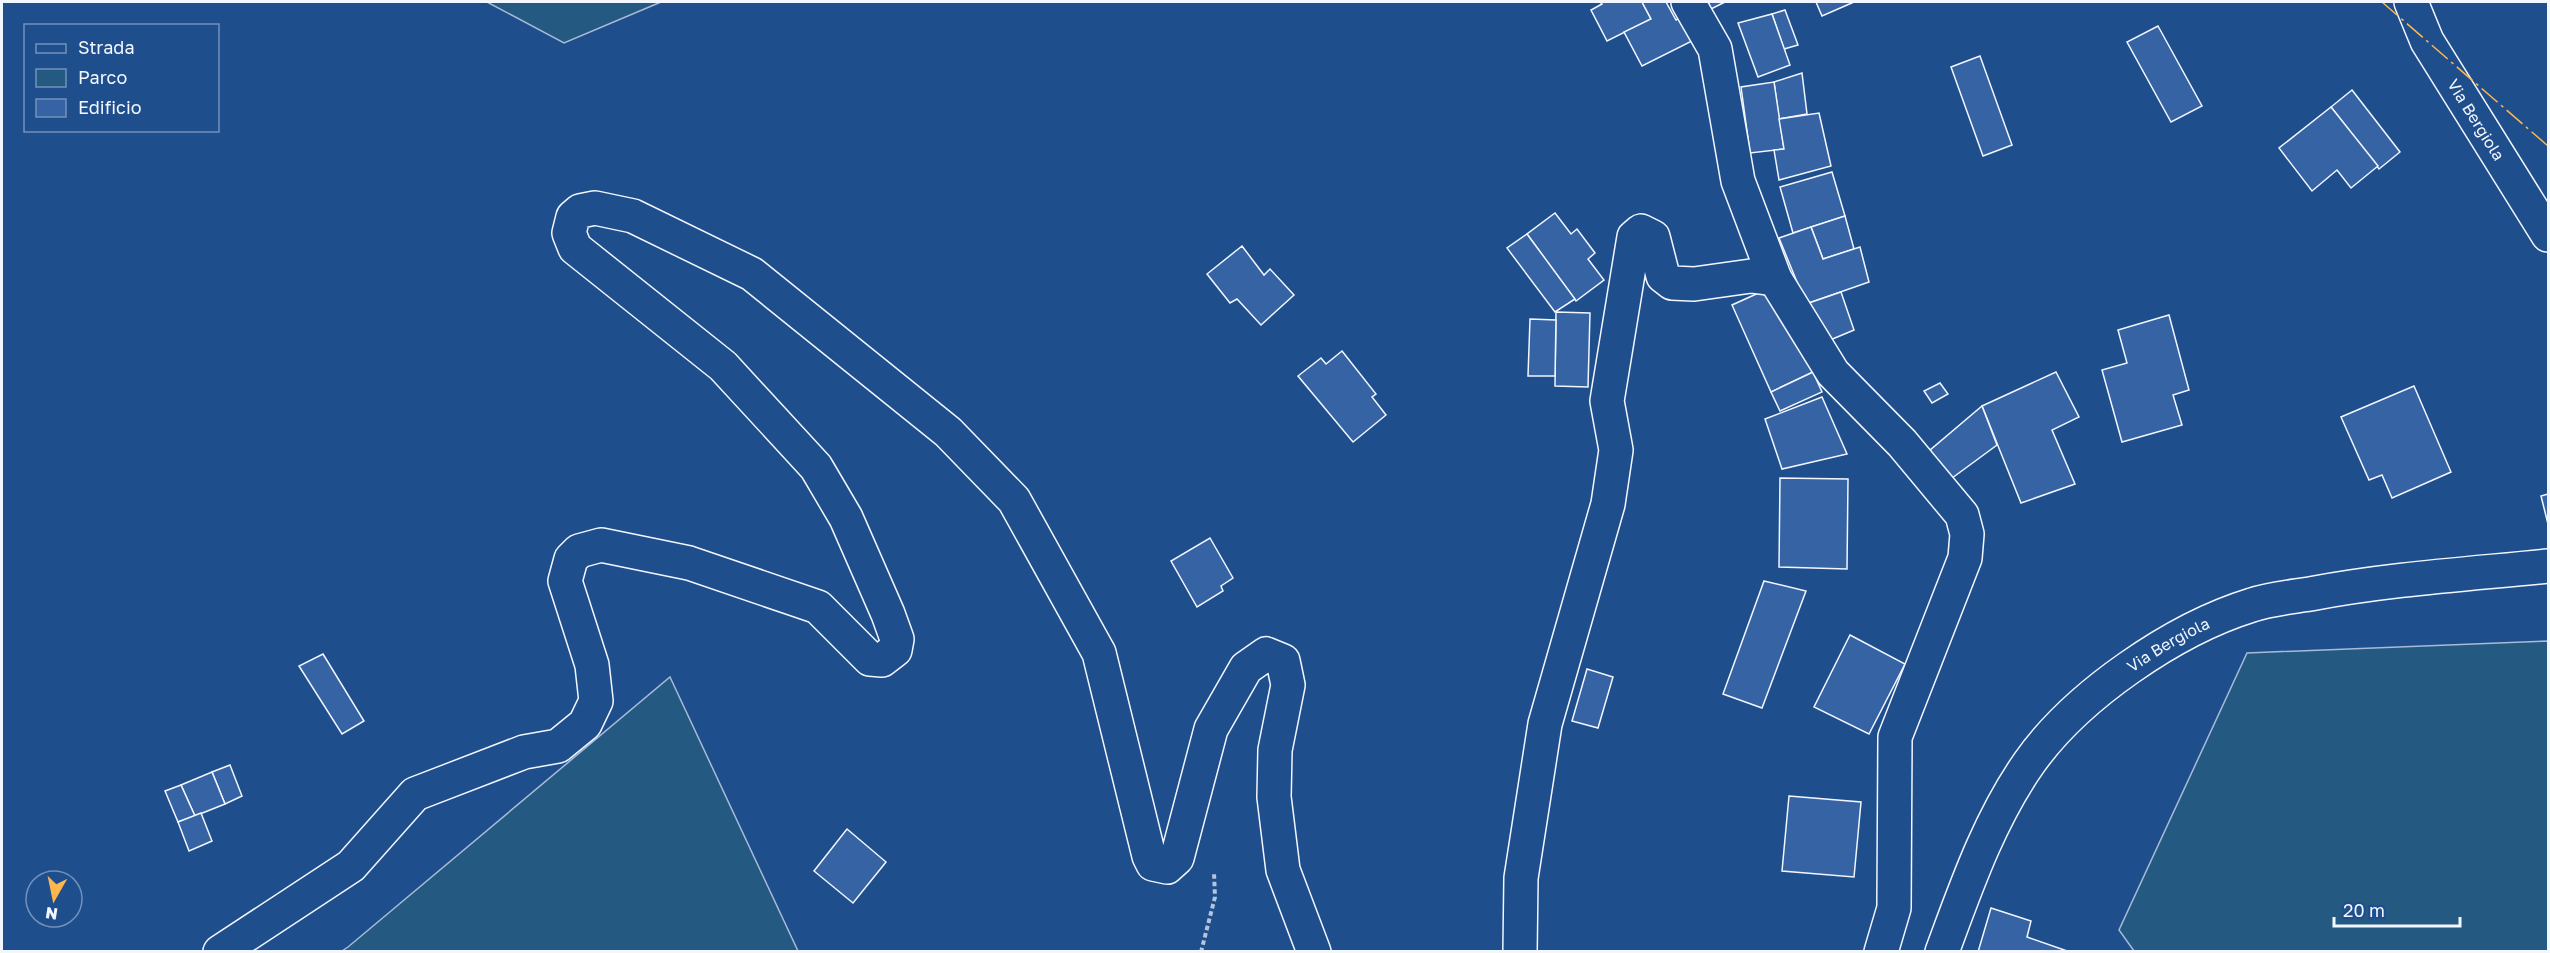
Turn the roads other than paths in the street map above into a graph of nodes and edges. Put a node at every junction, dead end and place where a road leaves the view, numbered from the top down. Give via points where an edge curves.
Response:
1 (1688, 2) edge
2 (2411, 2) edge
3 (2548, 235) edge
4 (1775, 279) junction
5 (2548, 566) edge
6 (220, 951) edge
7 (1314, 951) edge
8 (1520, 951) edge
9 (1881, 951) edge
10 (1942, 951) edge

1 - 4 street via 1715,49 1738,181
2 - 3 street, Via Bergiola via 2427,41
4 - 8 street via 1751,276 1672,283 1663,276 1653,237 1641,231 1634,237 1607,401 1616,450 1608,504 1545,724 1521,878
4 - 9 street via 1833,373 1902,443 1962,515 1967,534 1965,558 1895,737 1894,908
5 - 10 street, Via Bergiola via 2355,585 2253,604 2175,640 2088,698 2029,763 1995,819
6 - 7 street via 351,866 415,794 524,752 558,746 585,724 596,701 592,665 565,581 571,559 590,546 689,563 818,608 870,658 882,660 895,650 897,639 891,622 851,529 816,467 723,366 570,241 570,225 579,211 596,208 633,216 752,274 948,432 1014,500 1099,653 1153,864 1167,867 1178,858 1211,729 1246,668 1266,654 1283,661 1288,685 1275,750 1275,797 1283,870

